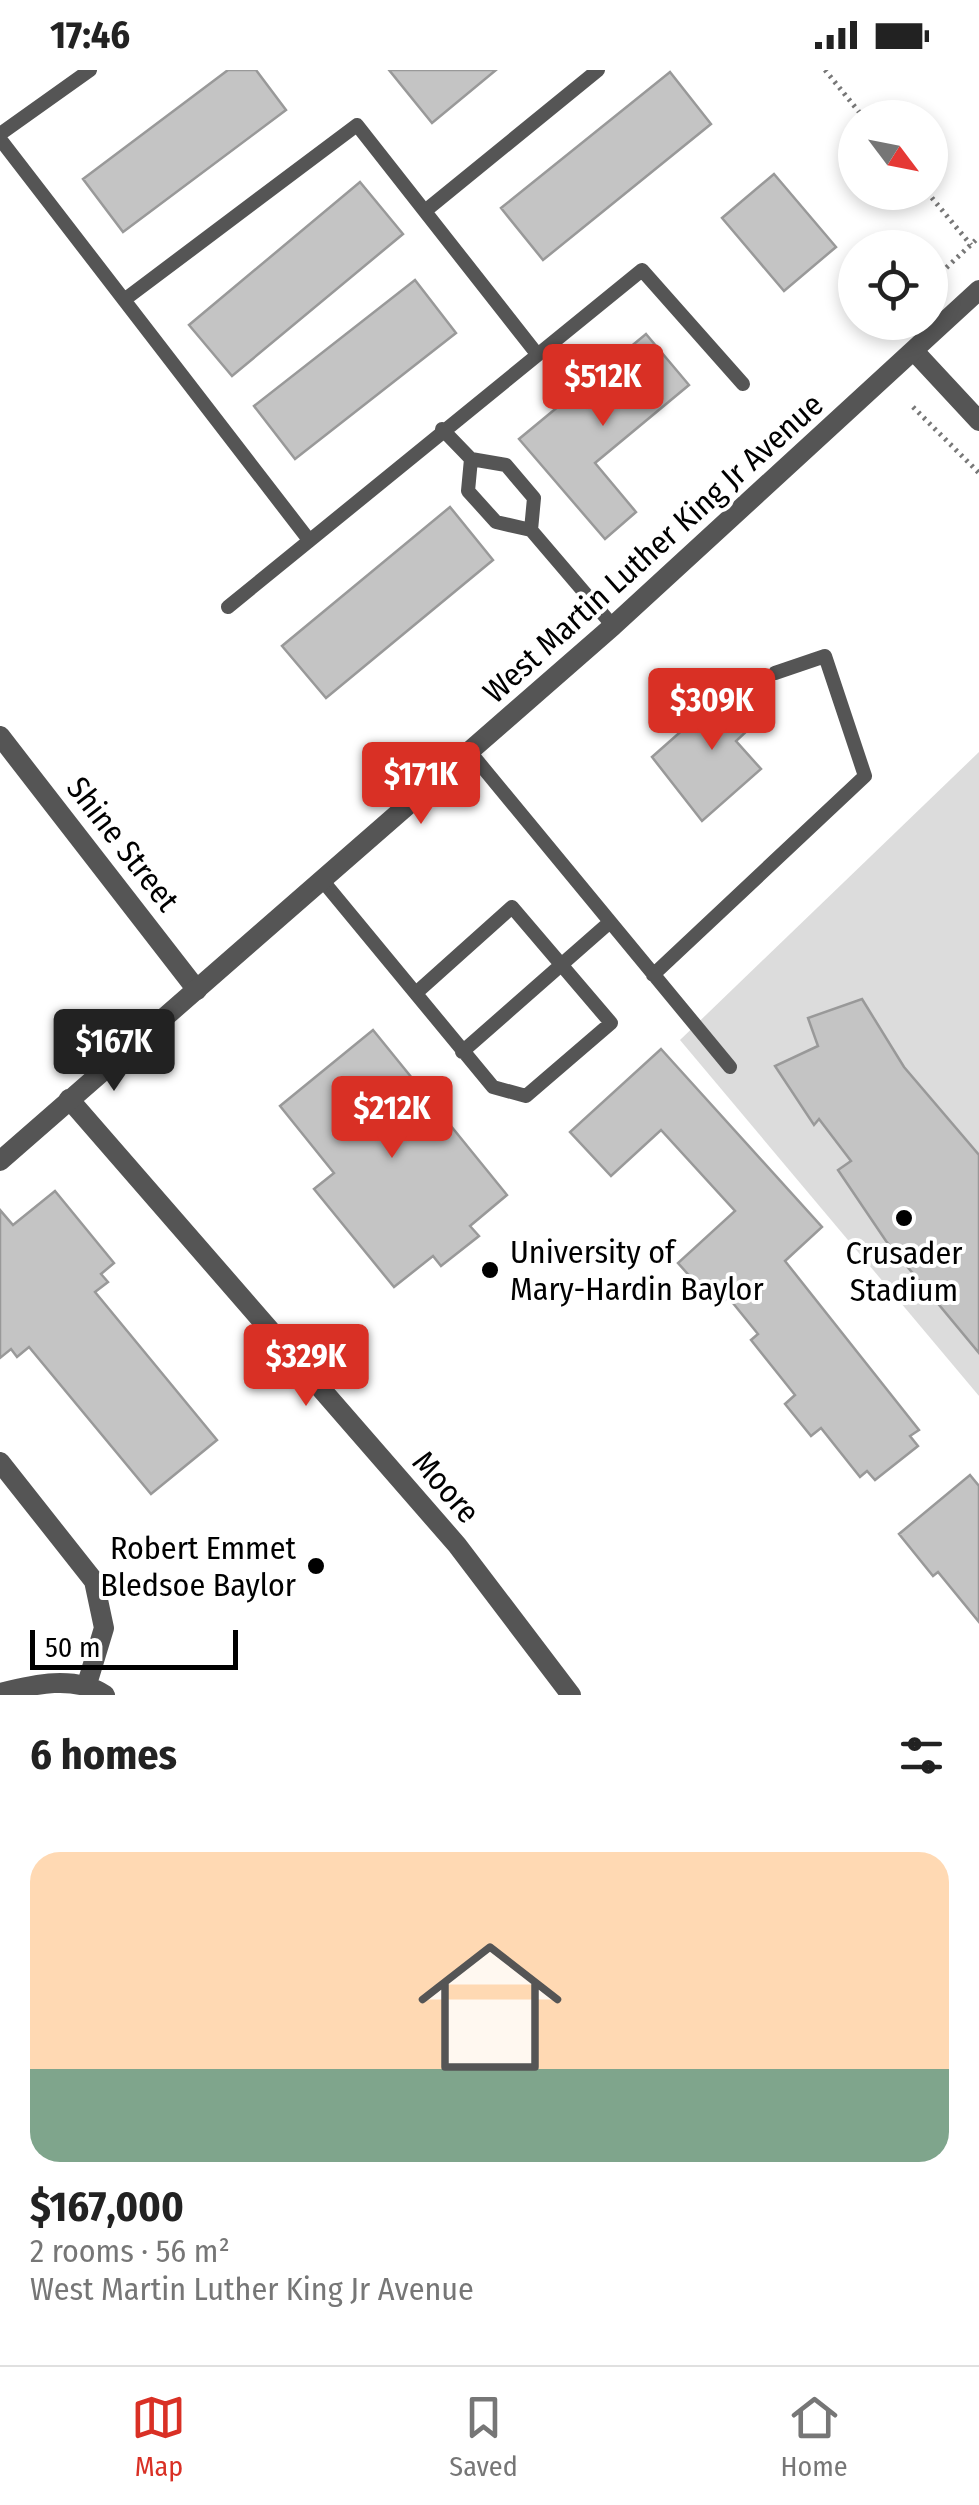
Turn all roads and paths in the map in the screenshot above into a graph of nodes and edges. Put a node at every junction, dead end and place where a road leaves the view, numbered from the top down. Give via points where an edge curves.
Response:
1 (90, 70) edge
2 (598, 70) edge
3 (825, 70) edge
4 (849, 100) edge
5 (0, 137) edge
6 (942, 210) edge
7 (424, 211) junction
8 (979, 237) edge
9 (970, 245) junction
10 (948, 266) edge
11 (979, 290) edge
12 (124, 300) junction
13 (914, 351) junction
14 (536, 354) junction
15 (743, 384) dead end
16 (913, 408) dead end
17 (979, 420) edge
18 (442, 430) junction
19 (471, 459) junction
20 (979, 473) edge
21 (531, 530) junction
22 (308, 540) junction
23 (228, 607) dead end
24 (613, 626) junction
25 (774, 672) dead end
26 (0, 736) edge
27 (470, 752) junction
28 (322, 880) junction
29 (610, 922) junction
30 (562, 965) junction
31 (653, 975) junction
32 (197, 990) junction
33 (416, 993) junction
34 (462, 1052) junction
35 (730, 1067) dead end
36 (70, 1099) junction
37 (0, 1160) edge
38 (0, 1462) edge
39 (96, 1689) edge
40 (0, 1693) edge
41 (571, 1695) edge

1 - 5 lane
2 - 7 lane
3 - 4 path
5 - 12 lane
6 - 9 path
7 - 12 lane via 356,125
7 - 14 lane
8 - 9 path
9 - 10 path
11 - 13 street, West Martin Luther King Jr Avenue
12 - 22 lane
13 - 17 street
13 - 24 street, West Martin Luther King Jr Avenue
14 - 15 lane via 642,270
14 - 18 lane
16 - 20 path
18 - 19 lane
18 - 22 lane
19 - 21 lane via 468,491 496,522
19 - 21 lane via 506,465 534,498
21 - 24 lane
22 - 23 lane
24 - 27 street, West Martin Luther King Jr Avenue
25 - 31 lane via 825,656 865,776
26 - 32 street, Shine Street
27 - 28 street, West Martin Luther King Jr Avenue
27 - 29 lane
28 - 32 street, West Martin Luther King Jr Avenue
28 - 33 lane
29 - 30 lane
29 - 31 lane
30 - 33 lane via 512,907
30 - 34 lane
30 - 34 lane via 610,1023 526,1096 493,1086
31 - 35 lane
32 - 36 street, West Martin Luther King Jr Avenue
33 - 34 lane
36 - 37 street, West Martin Luther King Jr Avenue
36 - 41 street, Moore via 457,1545
38 - 39 street via 94,1581 104,1628
39 - 40 street via 42,1684

